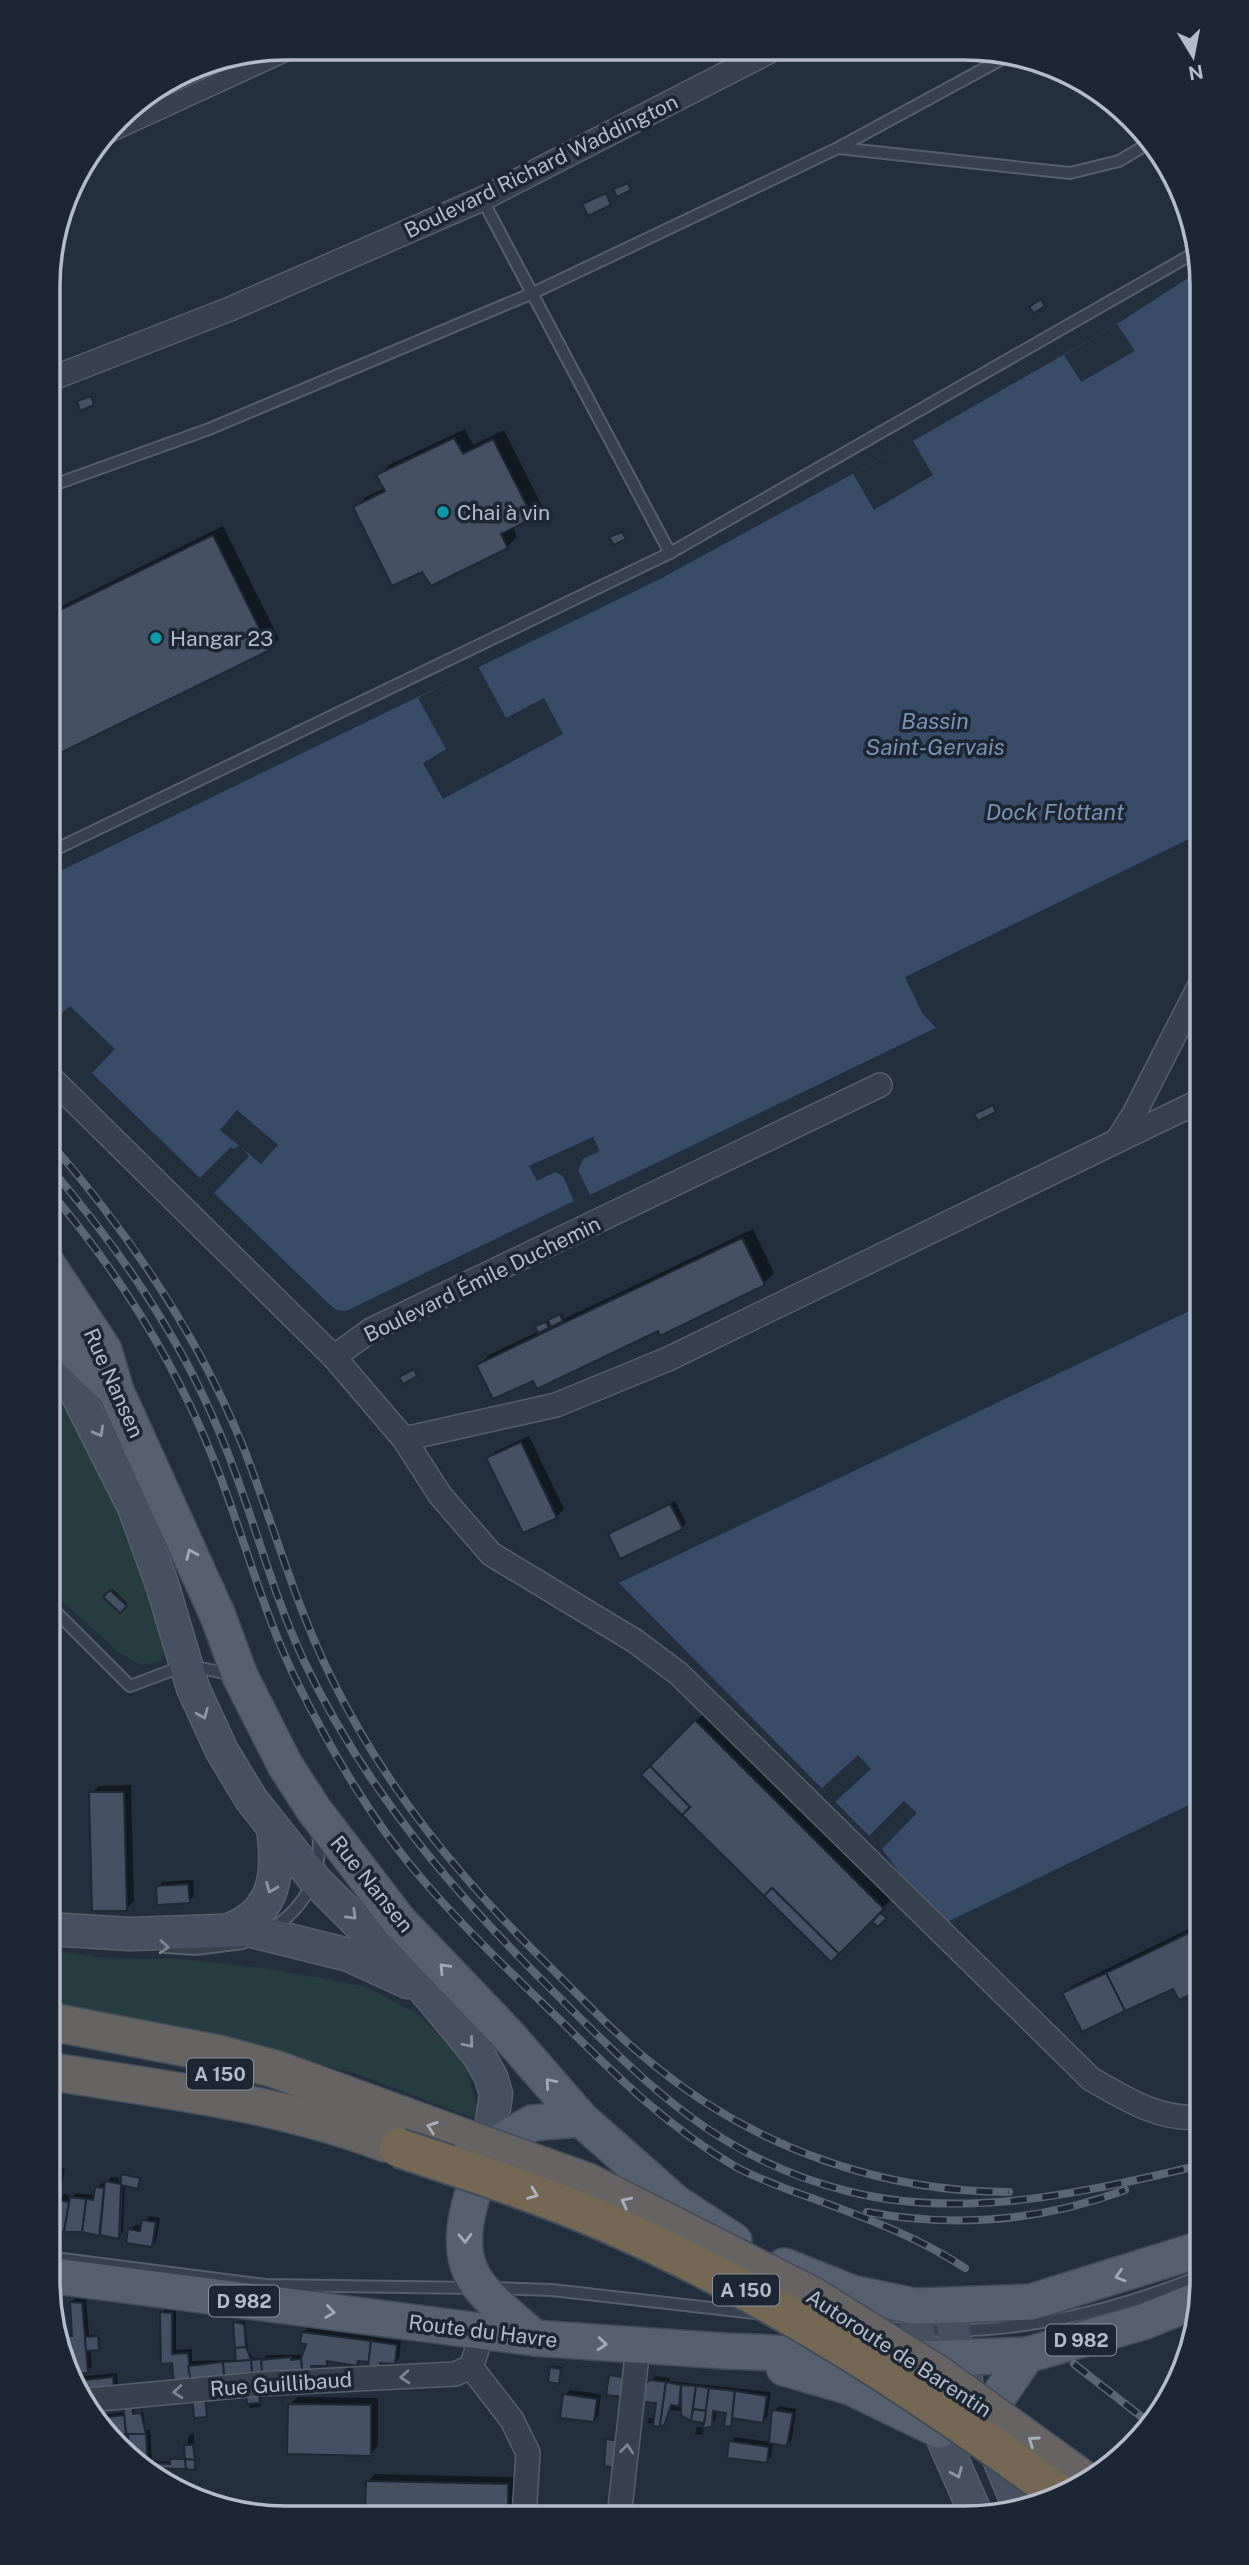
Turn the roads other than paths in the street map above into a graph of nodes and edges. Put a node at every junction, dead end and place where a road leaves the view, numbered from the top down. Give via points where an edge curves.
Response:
1 (267, 60) edge
2 (753, 60) edge
3 (996, 62) edge
4 (127, 125) edge
5 (838, 148) junction
6 (1142, 148) edge
7 (482, 199) junction
8 (1187, 257) edge
9 (533, 293) junction
10 (60, 375) edge
11 (60, 483) edge
12 (670, 553) junction
13 (60, 847) edge
14 (1190, 1005) edge
15 (880, 1086) dead end
16 (60, 1087) edge
17 (1190, 1106) edge
18 (1117, 1141) junction
19 (60, 1283) edge
20 (60, 1337) edge
21 (334, 1357) junction
22 (60, 1378) edge
23 (116, 1391) junction
24 (404, 1439) junction
25 (60, 1616) edge
26 (186, 1665) junction
27 (240, 1676) junction
28 (314, 1810) junction
29 (273, 1829) junction
30 (315, 1880) junction
31 (60, 1930) edge
32 (231, 1930) junction
33 (264, 1934) junction
34 (60, 1940) edge
35 (142, 1946) dead end
36 (156, 1947) dead end
37 (425, 1990) junction
38 (60, 2023) edge
39 (508, 2035) junction
40 (60, 2045) edge
41 (60, 2073) edge
42 (60, 2087) edge
43 (1189, 2118) edge
44 (581, 2119) junction
45 (391, 2134) junction
46 (480, 2145) junction
47 (1189, 2253) edge
48 (60, 2259) edge
49 (60, 2277) edge
50 (1189, 2281) edge
51 (480, 2288) junction
52 (1188, 2304) edge
53 (918, 2331) junction
54 (954, 2331) junction
55 (483, 2332) junction
56 (534, 2338) junction
57 (638, 2347) junction
58 (725, 2351) junction
59 (1027, 2355) junction
60 (471, 2367) junction
61 (95, 2399) edge
62 (982, 2420) junction
63 (939, 2430) junction
64 (1076, 2474) edge
65 (1050, 2488) edge
66 (1016, 2499) edge
67 (971, 2505) edge
68 (525, 2506) edge
69 (620, 2506) edge

1 - 4 street
2 - 7 street, Boulevard Richard Waddington
3 - 5 lane
5 - 6 lane via 1070,173 1119,161
5 - 9 lane
7 - 9 lane
7 - 10 street, Boulevard Richard Waddington via 230,309
8 - 12 lane
9 - 11 lane via 209,429
9 - 12 lane
12 - 13 lane
14 - 18 street
15 - 21 street, Boulevard Émile Duchemin via 371,1330
16 - 21 street
17 - 18 street
18 - 24 street via 668,1359 556,1405
19 - 23 main road, Rue Nansen via 104,1350
20 - 23 main road
21 - 24 street
22 -> 26 main road, Rue Nansen via 107,1448 134,1507
27 -> 23 main road, Rue Nansen via 218,1616
24 - 43 street via 440,1495 491,1554 635,1641 679,1674 1091,2079 1140,2107
25 - 26 lane via 131,1686
26 - 27 lane
26 -> 29 main road, Rue Nansen via 217,1741
27 - 28 main road, Rue Nansen via 285,1765
28 - 30 lane via 319,1845
39 -> 28 main road, Rue Nansen via 399,1921
29 - 30 main road, Rue Nansen
29 -> 32 main road via 278,1862 270,1892 254,1917
30 - 33 lane via 290,1913
30 -> 37 main road, Rue Nansen
31 - 32 main road via 166,1934
32 - 33 main road
36 -> 33 lane via 227,1947
33 - 37 main road via 349,1955
34 - 35 lane
37 - 39 main road
37 -> 46 main road, Rue Nansen via 478,2054 491,2077 496,2107
38 - 45 highway via 275,2069
44 -> 39 main road, Rue Nansen
40 - 45 highway, A 150 via 288,2087
41 - 45 highway via 215,2098
42 - 45 highway, A 150 via 200,2105 334,2136
44 - 46 main road via 532,2123
44 - 53 main road, Rue Nansen via 676,2203 733,2241 852,2293
46 -> 45 highway, Autoroute de Barentin / A 150
45 -> 65 highway, Autoroute de Barentin / A 150, bridge via 597,2219 738,2286 817,2329 930,2401
46 -> 51 main road via 463,2239
64 -> 46 highway, Autoroute de Barentin / A 150, bridge via 939,2375 813,2296 588,2182
47 -> 54 main road, D 982
48 - 51 lane via 266,2285
49 -> 55 main road, Route du Havre / D 982
50 - 54 lane via 1135,2302 1035,2324
51 - 53 lane via 552,2290
51 - 56 main road
52 - 59 main road, D 982 via 1143,2322
53 - 54 main road, D 982
53 - 54 main road, D 982
53 - 58 main road, Route du Havre / D 982
53 - 63 main road
54 - 59 main road, D 982
54 - 62 main road
55 - 56 main road, Route du Havre / D 982
55 - 60 street
56 -> 57 main road, Route du Havre / D 982
57 - 58 main road, Route du Havre / D 982
69 -> 57 street
58 - 63 main road via 850,2386
59 - 62 main road
60 -> 61 street, Rue Guillibaud via 455,2374 258,2384
60 - 68 street via 512,2420 528,2453
62 - 66 main road
63 -> 67 main road

